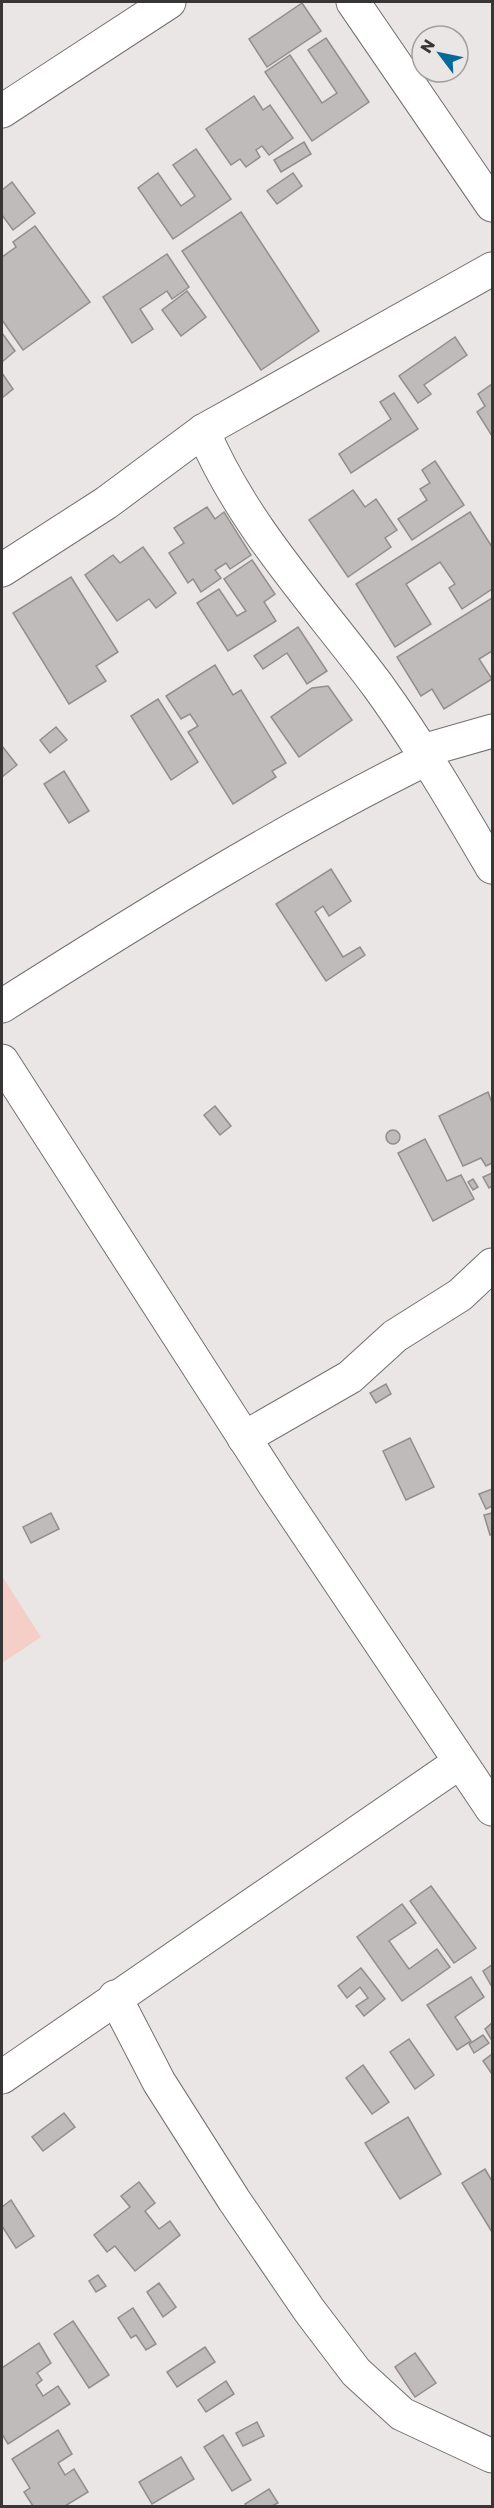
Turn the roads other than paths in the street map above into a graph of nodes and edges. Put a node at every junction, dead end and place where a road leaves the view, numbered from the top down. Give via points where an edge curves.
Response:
1 (169, 2) edge
2 (353, 2) edge
3 (2, 111) edge
4 (492, 205) edge
5 (492, 269) edge
6 (203, 431) junction
7 (2, 570) edge
8 (492, 731) edge
9 (425, 754) junction
10 (492, 867) edge
11 (2, 1006) edge
12 (2, 1061) edge
13 (492, 1264) edge
14 (244, 1438) junction
15 (460, 1762) junction
16 (492, 1809) edge
17 (115, 1997) junction
18 (2, 2077) edge
19 (492, 2456) edge

1 - 3 street
2 - 4 street
5 - 6 street
6 - 7 street via 106,503
6 - 9 street via 219,468 246,512 380,688
8 - 9 street
9 - 10 street
9 - 11 street via 170,899
12 - 14 street
13 - 14 street via 460,1295 395,1336 350,1377
14 - 15 street
15 - 16 street
15 - 17 street
17 - 18 street
17 - 19 street via 159,2082 228,2190 356,2372 402,2414

